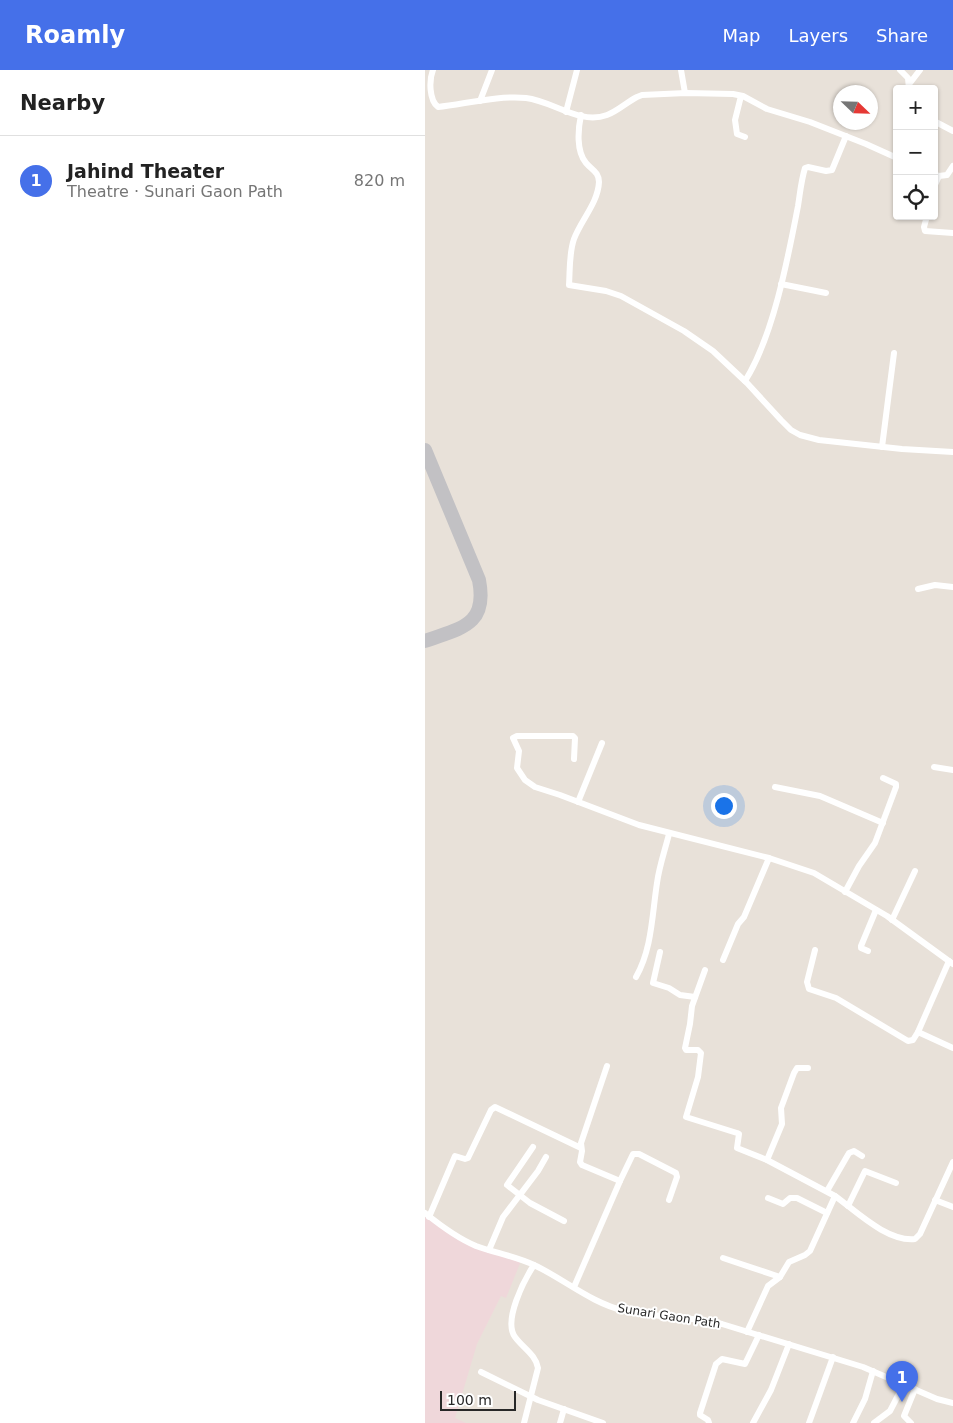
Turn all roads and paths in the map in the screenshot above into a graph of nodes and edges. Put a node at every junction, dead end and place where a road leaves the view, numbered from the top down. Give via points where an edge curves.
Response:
1 (433, 70) edge
2 (492, 70) edge
3 (577, 70) edge
4 (681, 70) edge
5 (900, 70) edge
6 (920, 70) edge
7 (909, 85) edge
8 (910, 85) edge
9 (685, 93) junction
10 (741, 96) junction
11 (480, 102) junction
12 (567, 112) junction
13 (581, 115) junction
14 (938, 123) edge
15 (953, 131) edge
16 (846, 136) junction
17 (745, 137) dead end
18 (893, 156) edge
19 (953, 166) edge
20 (938, 175) edge
21 (926, 220) edge
22 (953, 233) edge
23 (781, 284) junction
24 (826, 292) dead end
25 (894, 353) dead end
26 (745, 381) junction
27 (882, 447) junction
28 (953, 452) edge
29 (953, 587) edge
30 (918, 589) dead end
31 (602, 744) dead end
32 (574, 759) dead end
33 (934, 767) dead end
34 (953, 770) edge
35 (883, 778) dead end
36 (775, 787) dead end
37 (578, 802) junction
38 (883, 823) junction
39 (669, 834) junction
40 (769, 858) junction
41 (915, 871) dead end
42 (845, 892) junction
43 (876, 910) junction
44 (892, 920) junction
45 (815, 950) dead end
46 (660, 952) dead end
47 (867, 952) dead end
48 (723, 960) dead end
49 (951, 963) edge
50 (705, 970) dead end
51 (636, 977) dead end
52 (695, 997) junction
53 (918, 1032) junction
54 (953, 1048) edge
55 (607, 1066) dead end
56 (808, 1068) dead end
57 (533, 1146) dead end
58 (581, 1148) junction
59 (863, 1156) dead end
60 (546, 1157) dead end
61 (767, 1160) junction
62 (953, 1162) edge
63 (620, 1181) junction
64 (896, 1183) dead end
65 (827, 1191) junction
66 (520, 1195) junction
67 (835, 1196) junction
68 (768, 1198) dead end
69 (669, 1200) dead end
70 (935, 1200) junction
71 (848, 1206) junction
72 (953, 1207) edge
73 (827, 1213) junction
74 (427, 1215) edge
75 (564, 1221) dead end
76 (489, 1250) junction
77 (723, 1258) dead end
78 (534, 1265) junction
79 (780, 1277) junction
80 (574, 1287) junction
81 (747, 1332) junction
82 (759, 1335) junction
83 (789, 1344) junction
84 (833, 1357) junction
85 (873, 1370) junction
86 (481, 1372) dead end
87 (904, 1384) junction
88 (915, 1389) junction
89 (532, 1397) junction
90 (953, 1403) edge
91 (564, 1409) junction
92 (523, 1423) edge
93 (560, 1423) edge
94 (603, 1423) edge
95 (709, 1423) edge
96 (753, 1423) edge
97 (809, 1423) edge
98 (853, 1423) edge
99 (874, 1423) edge
100 (911, 1423) edge

1 - 11 street via 430,83 437,107
2 - 11 street
3 - 12 street
4 - 9 street
5 - 7 street via 908,78
6 - 8 street
9 - 10 street
9 - 13 street via 637,96 609,114
10 - 16 street via 774,112
10 - 17 street via 735,123 737,134
11 - 12 street via 525,98 540,100
12 - 13 street
13 - 26 street via 578,131 582,155 599,182 572,246 569,285 606,290 661,317 713,351
14 - 15 street
16 - 18 street
16 - 23 street via 832,170 805,168
19 - 20 street via 947,175
21 - 22 street via 925,231
23 - 24 street
23 - 26 street via 755,362
25 - 27 street
26 - 27 street via 799,435
27 - 28 street
29 - 30 street via 935,585
31 - 37 street
32 - 37 street via 573,736 513,738 519,751 517,768 525,780 535,787
33 - 34 street
35 - 38 street via 897,785
36 - 38 street via 820,796
37 - 39 street
38 - 42 street
39 - 40 street
39 - 51 street via 657,882 646,953
40 - 42 street via 814,872
40 - 48 street
41 - 44 street
42 - 43 street
43 - 44 street
43 - 47 street via 861,946
44 - 49 street
45 - 53 street via 807,982 809,989 843,1002 906,1040 913,1040
46 - 52 street via 653,983 681,995
49 - 53 street
50 - 52 street
52 - 61 street via 685,1049 701,1053 698,1077 686,1116 737,1132 737,1148
53 - 54 street
55 - 58 street
56 - 61 street via 797,1068 794,1072 781,1108 782,1124
57 - 66 street via 507,1184
58 - 63 street via 581,1164
58 - 74 street via 495,1107 468,1158 454,1157
59 - 65 street via 854,1151 849,1153
60 - 66 street
61 - 65 street
62 - 70 street
63 - 69 street via 632,1156 639,1154 677,1173
63 - 80 street
64 - 71 street via 865,1171
65 - 67 street
66 - 75 street
66 - 76 street via 503,1217
67 - 71 street
67 - 73 street
68 - 73 street via 783,1204 797,1198
70 - 71 street via 918,1237 911,1240 875,1225
70 - 72 street
73 - 79 street via 810,1251 789,1262
74 - 76 street, Sunari Gaon Path via 457,1236
76 - 78 street, Sunari Gaon Path
77 - 79 street
78 - 80 street, Sunari Gaon Path
78 - 89 street via 519,1292 511,1326 515,1337 537,1364
79 - 81 street via 766,1290
80 - 81 street, Sunari Gaon Path via 595,1300 624,1310 709,1321
81 - 82 street, Sunari Gaon Path
82 - 83 street, Sunari Gaon Path
82 - 95 street via 745,1364 722,1359 716,1364 700,1413
83 - 84 street, Sunari Gaon Path
83 - 96 street via 771,1390
84 - 85 street, Sunari Gaon Path
84 - 97 street
85 - 87 street, Sunari Gaon Path
85 - 98 street via 865,1399
86 - 89 street
87 - 88 street, Sunari Gaon Path
87 - 99 street via 890,1410
88 - 90 street, Sunari Gaon Path
88 - 100 street via 904,1416
89 - 91 street
89 - 92 street
91 - 93 street
91 - 94 street

